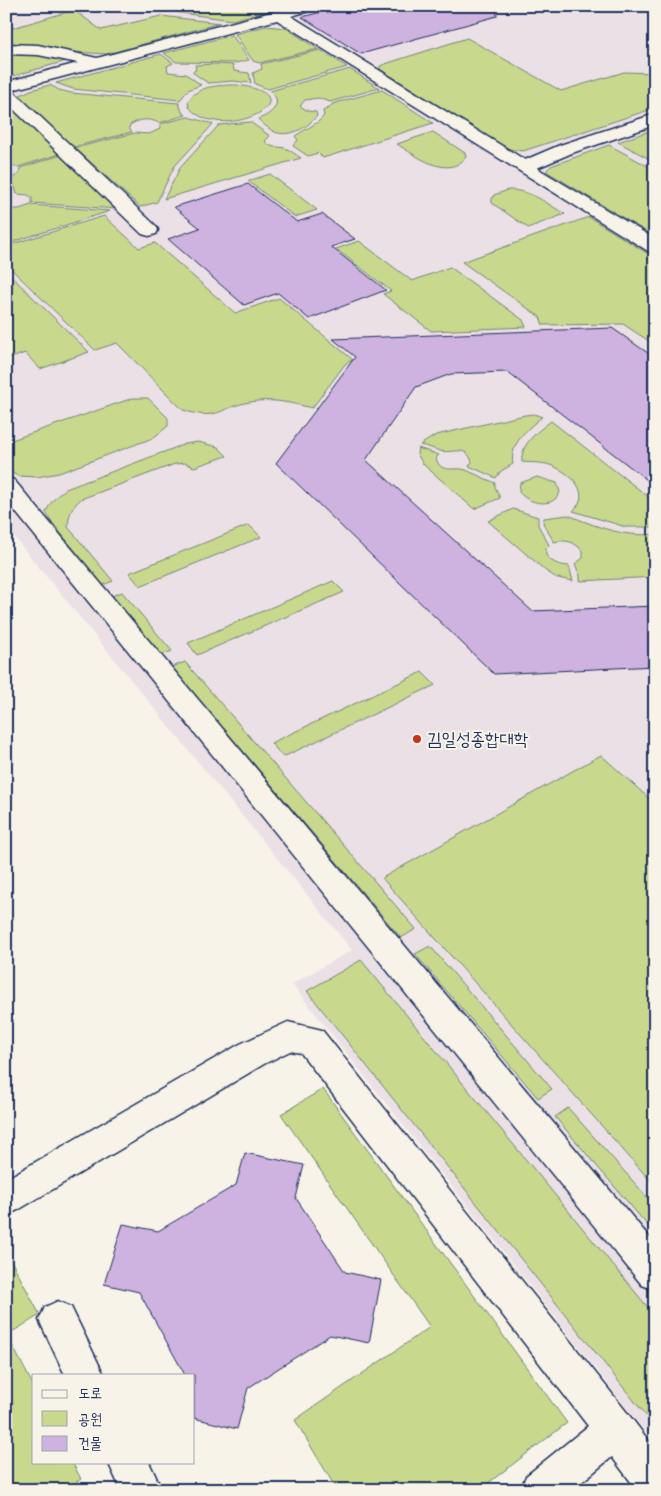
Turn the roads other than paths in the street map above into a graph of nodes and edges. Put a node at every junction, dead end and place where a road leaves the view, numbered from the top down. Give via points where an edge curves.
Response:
1 (311, 6) edge
2 (279, 15) junction
3 (6, 49) edge
4 (98, 63) junction
5 (6, 87) edge
6 (6, 93) edge
7 (655, 119) edge
8 (524, 167) junction
9 (149, 230) dead end
10 (655, 247) edge
11 (6, 485) edge
12 (6, 1198) edge
13 (655, 1272) edge
14 (58, 1320) dead end
15 (85, 1374) edge
16 (615, 1430) junction
17 (129, 1464) edge
18 (655, 1481) edge
19 (142, 1490) edge
20 (540, 1490) edge

1 - 2 street
2 - 4 street
2 - 8 street
3 - 4 street via 38,50
4 - 5 street
6 - 9 street
7 - 8 street
8 - 10 street
11 - 13 street
12 - 16 street via 252,1054 288,1036 311,1040
14 - 15 street
16 - 18 street
16 - 20 street
17 - 19 street

